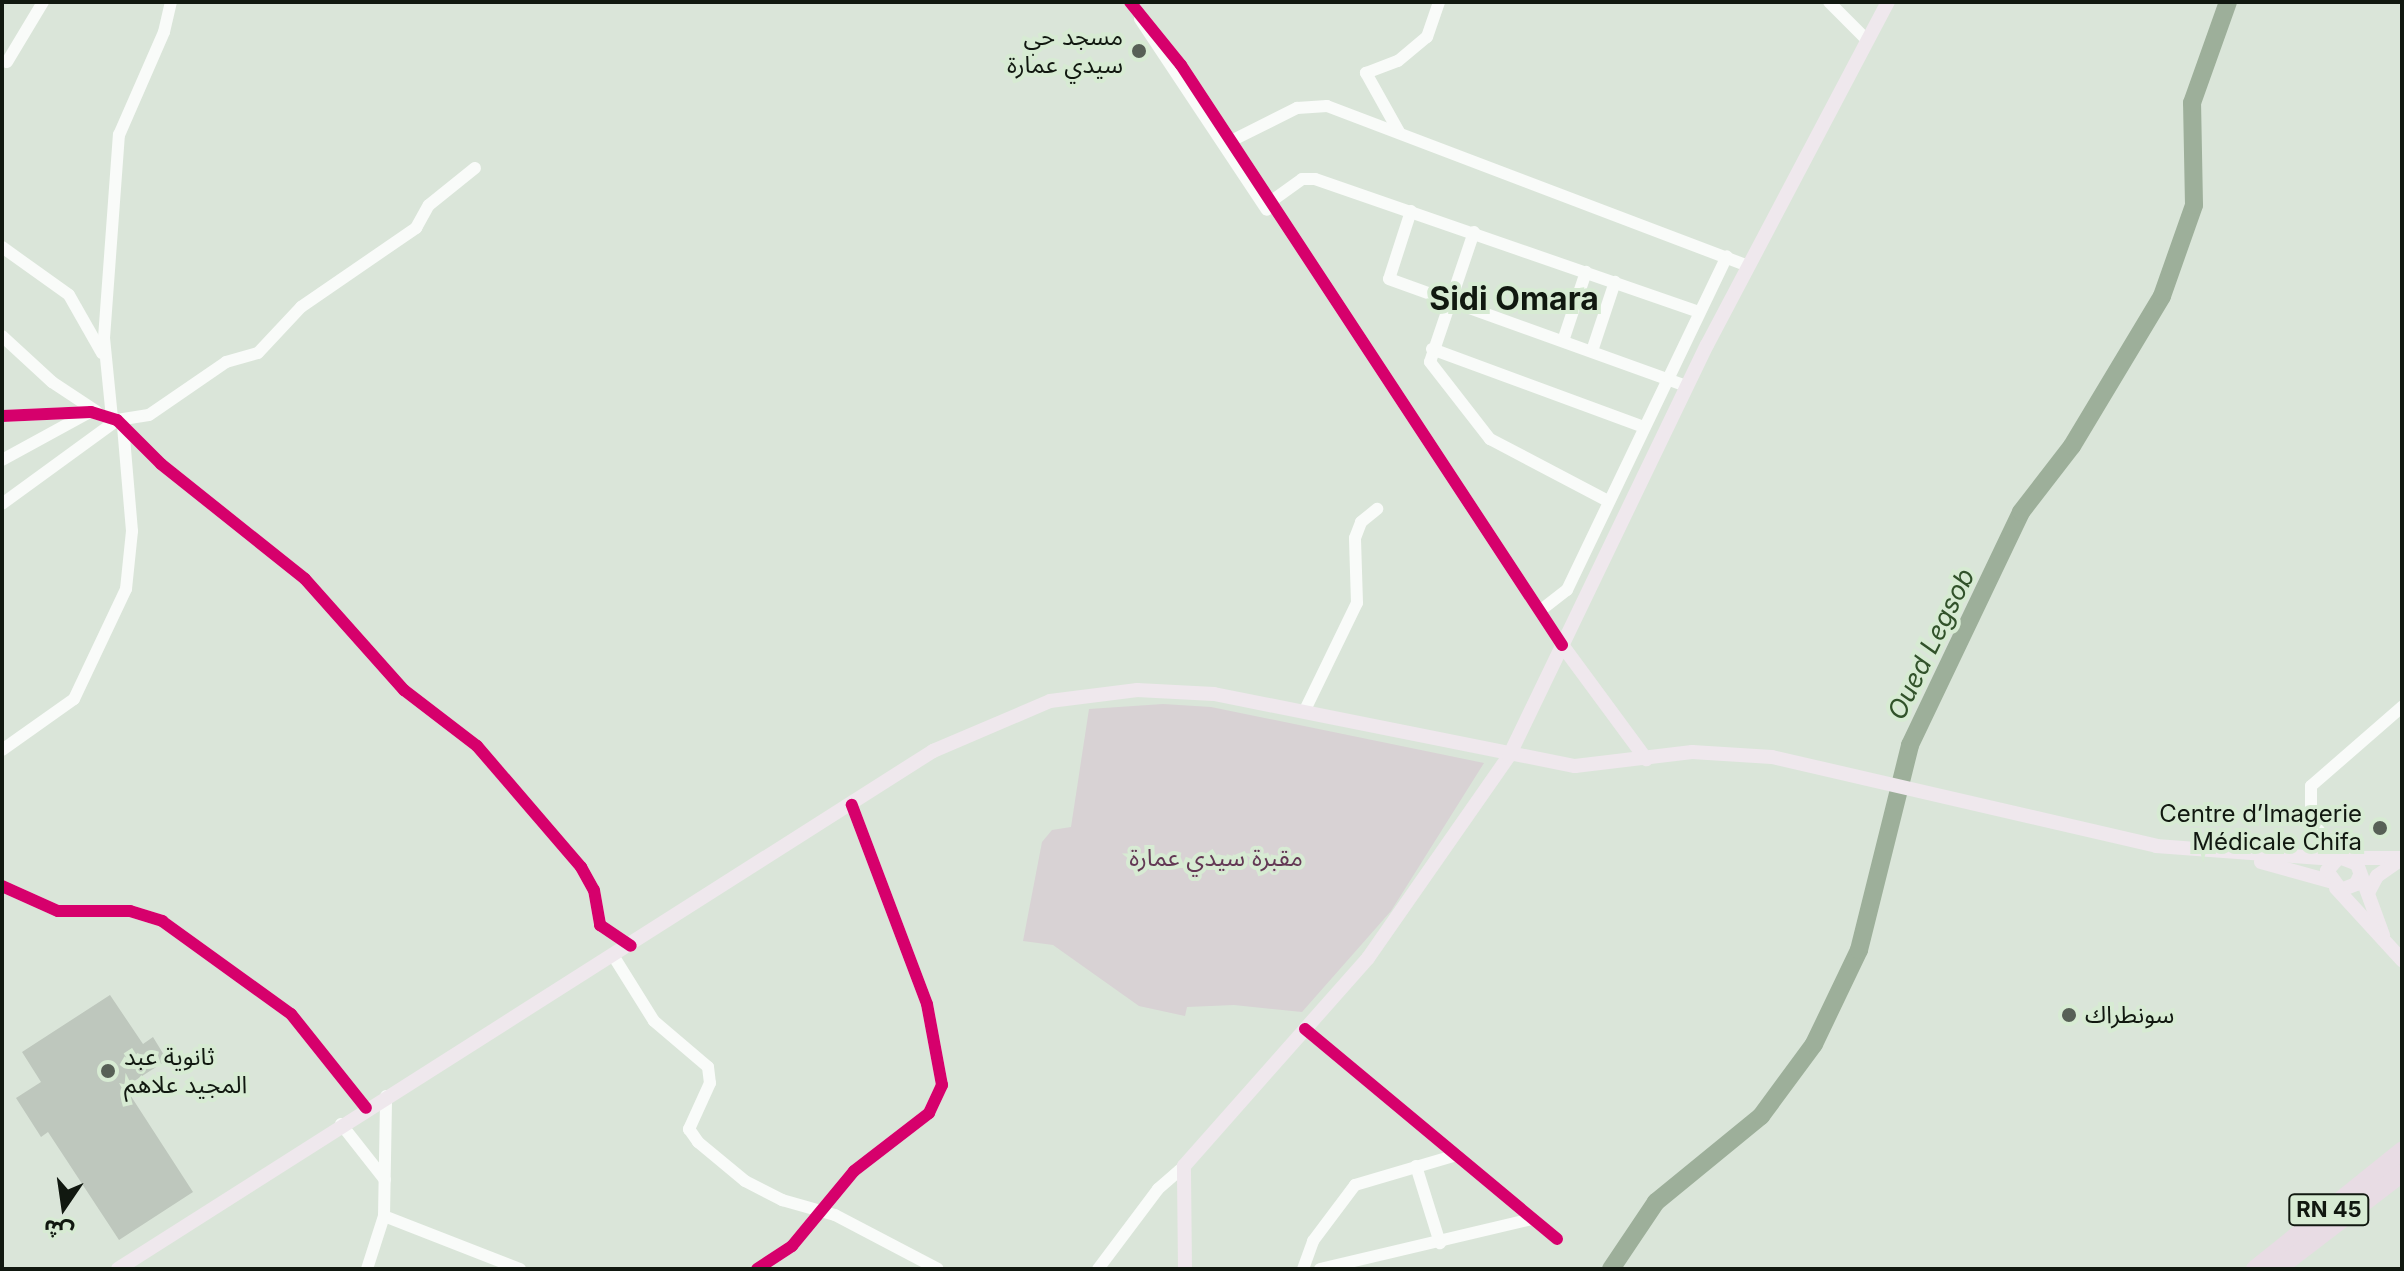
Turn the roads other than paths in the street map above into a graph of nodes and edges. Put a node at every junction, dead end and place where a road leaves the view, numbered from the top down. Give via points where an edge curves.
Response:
1 (43, 2) edge
2 (171, 2) edge
3 (1439, 2) edge
4 (1829, 2) edge
5 (1888, 2) edge
6 (1132, 6) edge
7 (1867, 40) junction
8 (4, 63) edge
9 (1399, 132) junction
10 (1231, 141) junction
11 (475, 168) dead end
12 (1268, 204) junction
13 (1411, 211) junction
14 (1474, 232) junction
15 (2, 247) edge
16 (1727, 256) junction
17 (1749, 266) junction
18 (1586, 272) junction
19 (1615, 282) junction
20 (1451, 301) junction
21 (1699, 312) junction
22 (2, 336) edge
23 (1563, 341) junction
24 (1432, 349) junction
25 (1592, 351) junction
26 (107, 363) junction
27 (1667, 378) junction
28 (1687, 386) junction
29 (2, 416) edge
30 (109, 418) junction
31 (1644, 427) junction
32 (2, 460) edge
33 (1608, 501) junction
34 (2, 504) edge
35 (1377, 509) dead end
36 (1590, 539) junction
37 (1607, 547) junction
38 (1567, 590) junction
39 (1581, 602) junction
40 (1541, 610) junction
41 (1562, 645) junction
42 (2402, 707) edge
43 (1304, 712) junction
44 (2, 750) edge
45 (1509, 756) junction
46 (1646, 759) junction
47 (852, 805) junction
48 (2242, 856) junction
49 (2341, 858) junction
50 (2402, 858) edge
51 (2360, 875) junction
52 (2332, 884) junction
53 (2, 886) edge
54 (2368, 893) junction
55 (2383, 935) junction
56 (631, 946) junction
57 (614, 957) junction
58 (2402, 960) edge
59 (1305, 1029) junction
60 (386, 1096) junction
61 (366, 1108) junction
62 (341, 1124) junction
63 (2402, 1151) edge
64 (1457, 1155) junction
65 (1184, 1166) junction
66 (1416, 1166) junction
67 (2402, 1173) edge
68 (385, 1180) junction
69 (819, 1213) junction
70 (384, 1216) junction
71 (1532, 1219) junction
72 (1557, 1239) dead end
73 (1440, 1243) junction
74 (118, 1269) edge
75 (367, 1269) edge
76 (520, 1269) edge
77 (757, 1269) edge
78 (938, 1269) edge
79 (1098, 1269) edge
80 (1185, 1269) edge
81 (1303, 1269) edge
82 (1320, 1269) edge
83 (2255, 1269) edge
84 (2277, 1269) edge

1 - 8 street
2 - 26 street via 164,32 119,135
3 - 9 street via 1427,37 1398,61 1366,73
4 - 7 street
5 - 7 main road
6 - 10 street
6 - 12 street
7 - 17 main road
9 - 10 street via 1336,109 1309,106
9 - 16 street
10 - 12 street
11 - 30 street via 429,205 416,228 301,307 258,353 226,362 149,415
12 - 13 street via 1307,178
12 - 40 street
13 - 14 street
13 - 20 street via 1387,277
14 - 18 street
14 - 20 street
15 - 26 street via 69,295
16 - 17 street
16 - 21 street
17 - 28 main road
18 - 19 street
18 - 23 street
19 - 21 street
19 - 25 street
20 - 23 street
20 - 24 street
21 - 27 street
22 - 30 street via 52,382
23 - 25 street
24 - 31 street
24 - 33 street via 1430,362 1481,431
25 - 27 street
26 - 30 street
27 - 28 street
27 - 31 street
28 - 37 main road
29 - 30 street
30 - 32 street
30 - 34 street
30 - 44 street via 132,531 126,589 74,699
30 - 56 street via 305,579 404,690 477,746 581,867 594,890 600,925
31 - 33 street
33 - 36 street
35 - 43 street via 1361,522 1355,538 1357,603
36 - 37 street
36 - 38 street
37 - 39 main road
38 - 39 street
38 - 40 street
39 - 41 main road
40 - 41 street
41 - 45 main road
41 - 46 main road
42 - 49 street via 2311,786 2311,820
43 - 45 main road
43 - 47 main road via 1177,690 1050,701 963,734
45 - 46 main road via 1575,766
45 - 59 main road via 1417,895
46 - 48 main road via 1730,753 1881,781 2117,838
47 - 56 main road
47 - 69 street via 927,1004 942,1085 929,1113 854,1171
48 - 49 main road
48 - 52 main road
49 - 50 main road
49 - 51 main road
49 - 52 main road
50 - 54 main road via 2377,876
51 - 52 main road via 2352,888
51 - 54 main road
52 - 55 main road
53 - 61 street via 58,911 130,911 162,921 291,1014
54 - 55 main road
55 - 58 main road
56 - 57 main road
57 - 60 main road
57 - 69 street via 654,1021 708,1067 710,1083 690,1134 745,1181
59 - 64 street
59 - 65 main road
60 - 61 main road
60 - 68 street
61 - 62 main road
62 - 68 street
62 - 74 main road
63 - 83 highway, RN 45
64 - 66 street
64 - 71 street
65 - 79 street via 1158,1189
65 - 80 main road
66 - 73 street
66 - 81 street via 1355,1185 1313,1241
67 - 84 highway, RN 45
68 - 70 street
69 - 77 street via 792,1246
69 - 78 street via 897,1244
70 - 75 street
70 - 76 street
71 - 72 street
71 - 73 street
73 - 82 street

